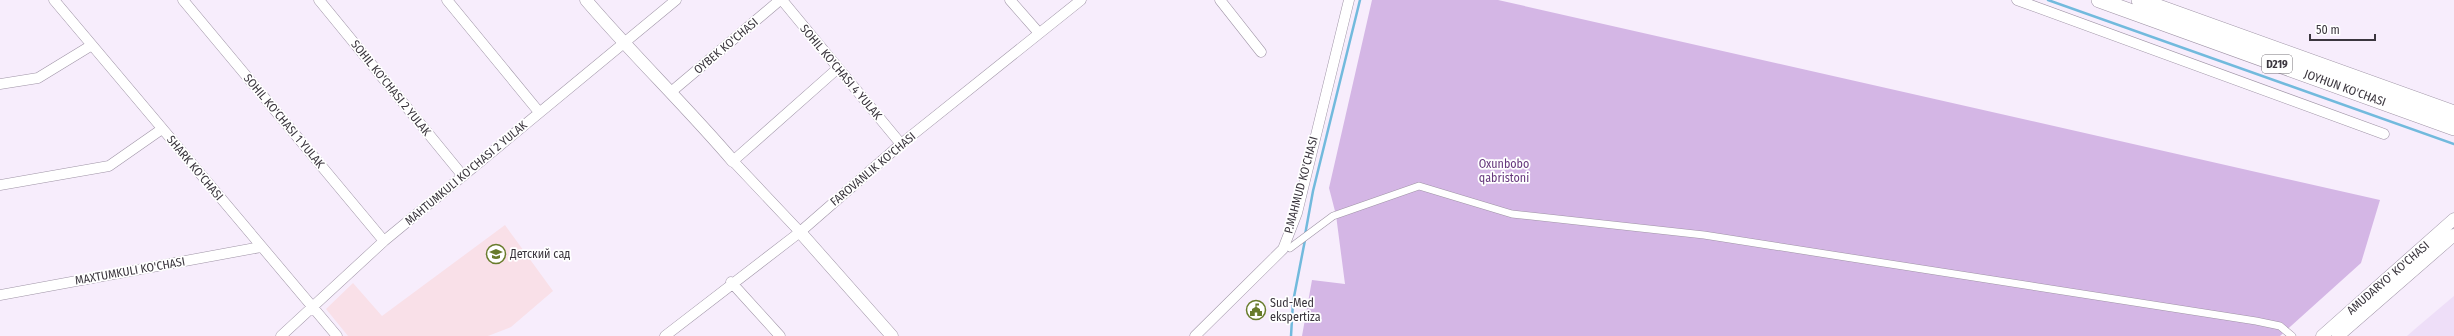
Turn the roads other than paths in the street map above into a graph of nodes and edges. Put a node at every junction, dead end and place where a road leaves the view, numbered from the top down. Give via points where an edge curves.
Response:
1 (54, 0) edge
2 (183, 0) edge
3 (319, 0) edge
4 (446, 0) edge
5 (586, 0) edge
6 (676, 0) edge
7 (781, 0) edge
8 (1010, 0) edge
9 (1081, 0) edge
10 (1220, 0) edge
11 (1349, 0) edge
12 (2017, 0) edge
13 (2099, 0) edge
14 (2139, 0) edge
15 (1039, 33) junction
16 (623, 43) junction
17 (92, 45) junction
18 (1261, 52) dead end
19 (837, 69) junction
20 (0, 84) edge
21 (672, 92) junction
22 (539, 112) junction
23 (2454, 113) edge
24 (2454, 128) edge
25 (162, 129) junction
26 (2384, 134) dead end
27 (901, 144) junction
28 (733, 161) junction
29 (463, 176) junction
30 (0, 185) edge
31 (2454, 219) edge
32 (800, 232) junction
33 (2454, 235) edge
34 (384, 241) junction
35 (261, 247) junction
36 (1290, 248) joint
37 (732, 282) junction
38 (0, 295) edge
39 (311, 306) junction
40 (281, 336) edge
41 (337, 336) edge
42 (665, 336) edge
43 (780, 336) edge
44 (892, 336) edge
45 (1196, 336) edge
46 (2292, 336) edge
47 (2322, 336) edge
48 (2338, 336) edge

1 - 17 street, SHARK KO'CHASI
2 - 34 street, SOHIL KO'CHASI 1 YULAK
3 - 29 street, SOHIL KO'CHASI 2 YULAK
4 - 22 street
5 - 16 street
6 - 16 street
7 - 19 street, SOHIL KO'CHASI 4 YULAK
7 - 21 street, OYBEK KO'CHASI
8 - 15 street
9 - 15 street, FAROVANLIK KO'CHASI
10 - 18 street
11 - 45 street, P.MAHMUD KO'CHASI via 1297,212 1283,249
12 - 26 street
13 - 24 main road, JOYHUN KO'CHASI / D219
14 - 23 main road, JOYHUN KO'CHASI / D219
15 - 27 street, FAROVANLIK KO'CHASI
16 - 21 street
16 - 22 street, MAHTUMKULI KO'CHASI 2 YULAK
17 - 20 street via 38,78
17 - 25 street, SHARK KO'CHASI
19 - 27 street, SOHIL KO'CHASI 4 YULAK
19 - 28 street
21 - 28 street
22 - 29 street, MAHTUMKULI KO'CHASI 2 YULAK
25 - 30 street via 110,166
25 - 35 street, SHARK KO'CHASI
27 - 32 street, FAROVANLIK KO'CHASI
28 - 32 street
29 - 34 street, MAHTUMKULI KO'CHASI 2 YULAK
31 - 47 street, AMUDARYO' KO'CHASI
32 - 37 street, FAROVANLIK KO'CHASI
32 - 44 street
33 - 48 street
34 - 39 street, MAHTUMKULI KO'CHASI 2 YULAK
35 - 38 street, MАXTUMKULI KO'CHASI
35 - 39 street, SHARK KO'CHASI
36 - 45 street, P.MAHMUD KO'CHASI
36 - 46 street via 1333,216 1419,186 1512,214 1704,235 2256,320 2280,326
37 - 42 street, FAROVANLIK KO'CHASI
37 - 43 street
39 - 40 street, MAHTUMKULI KO'CHASI 2 YULAK
39 - 41 street, SHARK KO'CHASI

